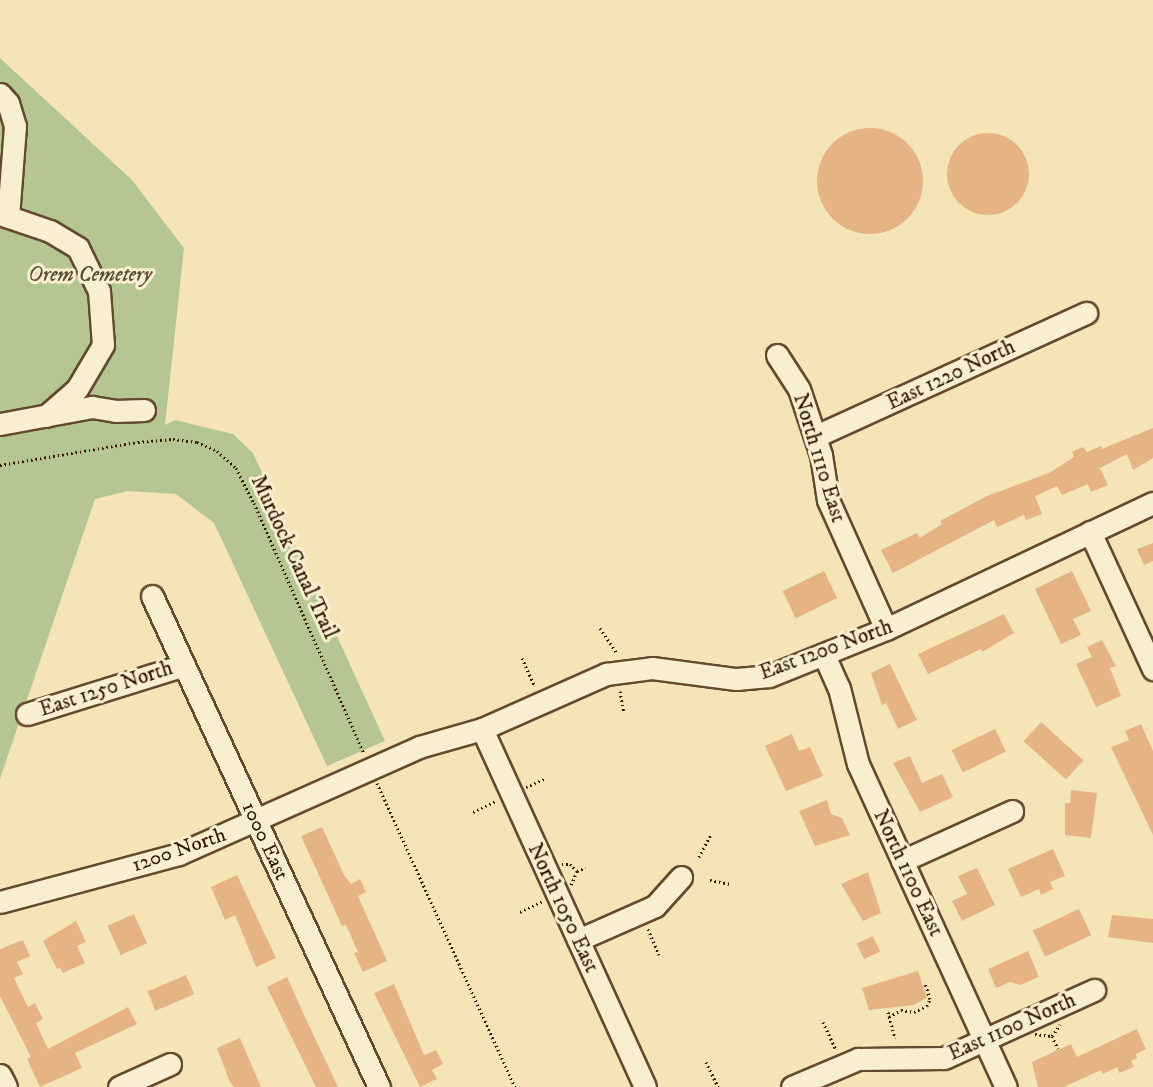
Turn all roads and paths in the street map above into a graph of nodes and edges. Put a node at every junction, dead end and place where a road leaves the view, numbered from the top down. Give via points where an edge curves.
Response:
1 (0, 94) edge
2 (4, 215) edge
3 (1086, 314) dead end
4 (777, 355) dead end
5 (144, 410) dead end
6 (46, 416) junction
7 (0, 424) edge
8 (816, 436) junction
9 (0, 465) edge
10 (1153, 503) edge
11 (1090, 532) junction
12 (152, 596) dead end
13 (600, 628) dead end
14 (886, 629) junction
15 (615, 652) dead end
16 (824, 655) junction
17 (522, 658) dead end
18 (184, 664) junction
19 (1153, 669) edge
20 (534, 685) dead end
21 (620, 691) dead end
22 (624, 713) dead end
23 (27, 714) dead end
24 (482, 729) junction
25 (364, 753) dead end
26 (380, 771) junction
27 (546, 778) dead end
28 (524, 788) dead end
29 (499, 799) dead end
30 (1012, 811) dead end
31 (473, 812) dead end
32 (256, 821) junction
33 (711, 834) dead end
34 (699, 857) dead end
35 (902, 861) junction
36 (560, 865) dead end
37 (585, 868) dead end
38 (577, 871) junction
39 (681, 877) dead end
40 (710, 880) dead end
41 (730, 884) dead end
42 (569, 886) dead end
43 (545, 900) dead end
44 (0, 902) edge
45 (520, 912) dead end
46 (646, 926) dead end
47 (578, 940) junction
48 (659, 955) dead end
49 (925, 983) dead end
50 (1094, 990) dead end
51 (888, 1012) dead end
52 (890, 1017) junction
53 (1060, 1021) dead end
54 (823, 1022) dead end
55 (1034, 1033) dead end
56 (1052, 1036) junction
57 (895, 1038) dead end
58 (985, 1041) junction
59 (1058, 1049) dead end
60 (837, 1053) dead end
61 (706, 1062) dead end
62 (170, 1064) dead end
63 (0, 1075) edge
64 (6, 1087) edge
65 (119, 1087) edge
66 (379, 1087) edge
67 (515, 1087) edge
68 (645, 1087) edge
69 (718, 1087) edge
70 (792, 1087) edge
71 (1006, 1087) edge

1 - 2 street via 8,103 15,126
2 - 6 street via 50,231 78,248 99,291 103,345 77,389
3 - 8 street, East 1220 North
4 - 8 street, North 1110 East via 799,389
5 - 6 street via 92,407
6 - 7 street
8 - 14 street, North 1110 East via 828,500
9 - 25 path, Murdock Canal Trail via 138,441 181,440 217,451 236,468 254,503
10 - 11 street, East 1200 North
11 - 14 street, East 1200 North
11 - 19 street
12 - 18 street, 1000 East
13 - 15 path
14 - 16 street, East 1200 North
16 - 24 street, East 1200 North via 754,678 652,668 624,670 592,680
16 - 35 street, North 1100 East via 839,688 858,764
17 - 20 path
18 - 23 street, East 1250 North
18 - 32 street, 1000 East
21 - 22 path
24 - 26 street, East 1200 North
24 - 47 street, North 1050 East
26 - 32 street, 1200 North
26 - 67 path
27 - 28 path
29 - 31 path
30 - 35 street
32 - 44 street, 1200 North via 179,854
32 - 66 street, 1000 East
33 - 34 path
35 - 58 street, North 1100 East
36 - 38 path via 570,864
37 - 38 path
38 - 42 path via 576,880
39 - 47 street via 655,906
40 - 41 path
43 - 45 path
46 - 48 path
47 - 68 street, North 1050 East
49 - 52 path via 930,999 927,1006 914,1012 901,1010
50 - 58 street, East 1100 North
51 - 52 path
52 - 57 path
53 - 56 path
54 - 60 path
55 - 56 path via 1043,1038
56 - 59 path
58 - 70 street, East 1100 North via 931,1060 890,1056 858,1059
58 - 71 street, North 1100 East
61 - 69 path
62 - 65 street
63 - 64 street

